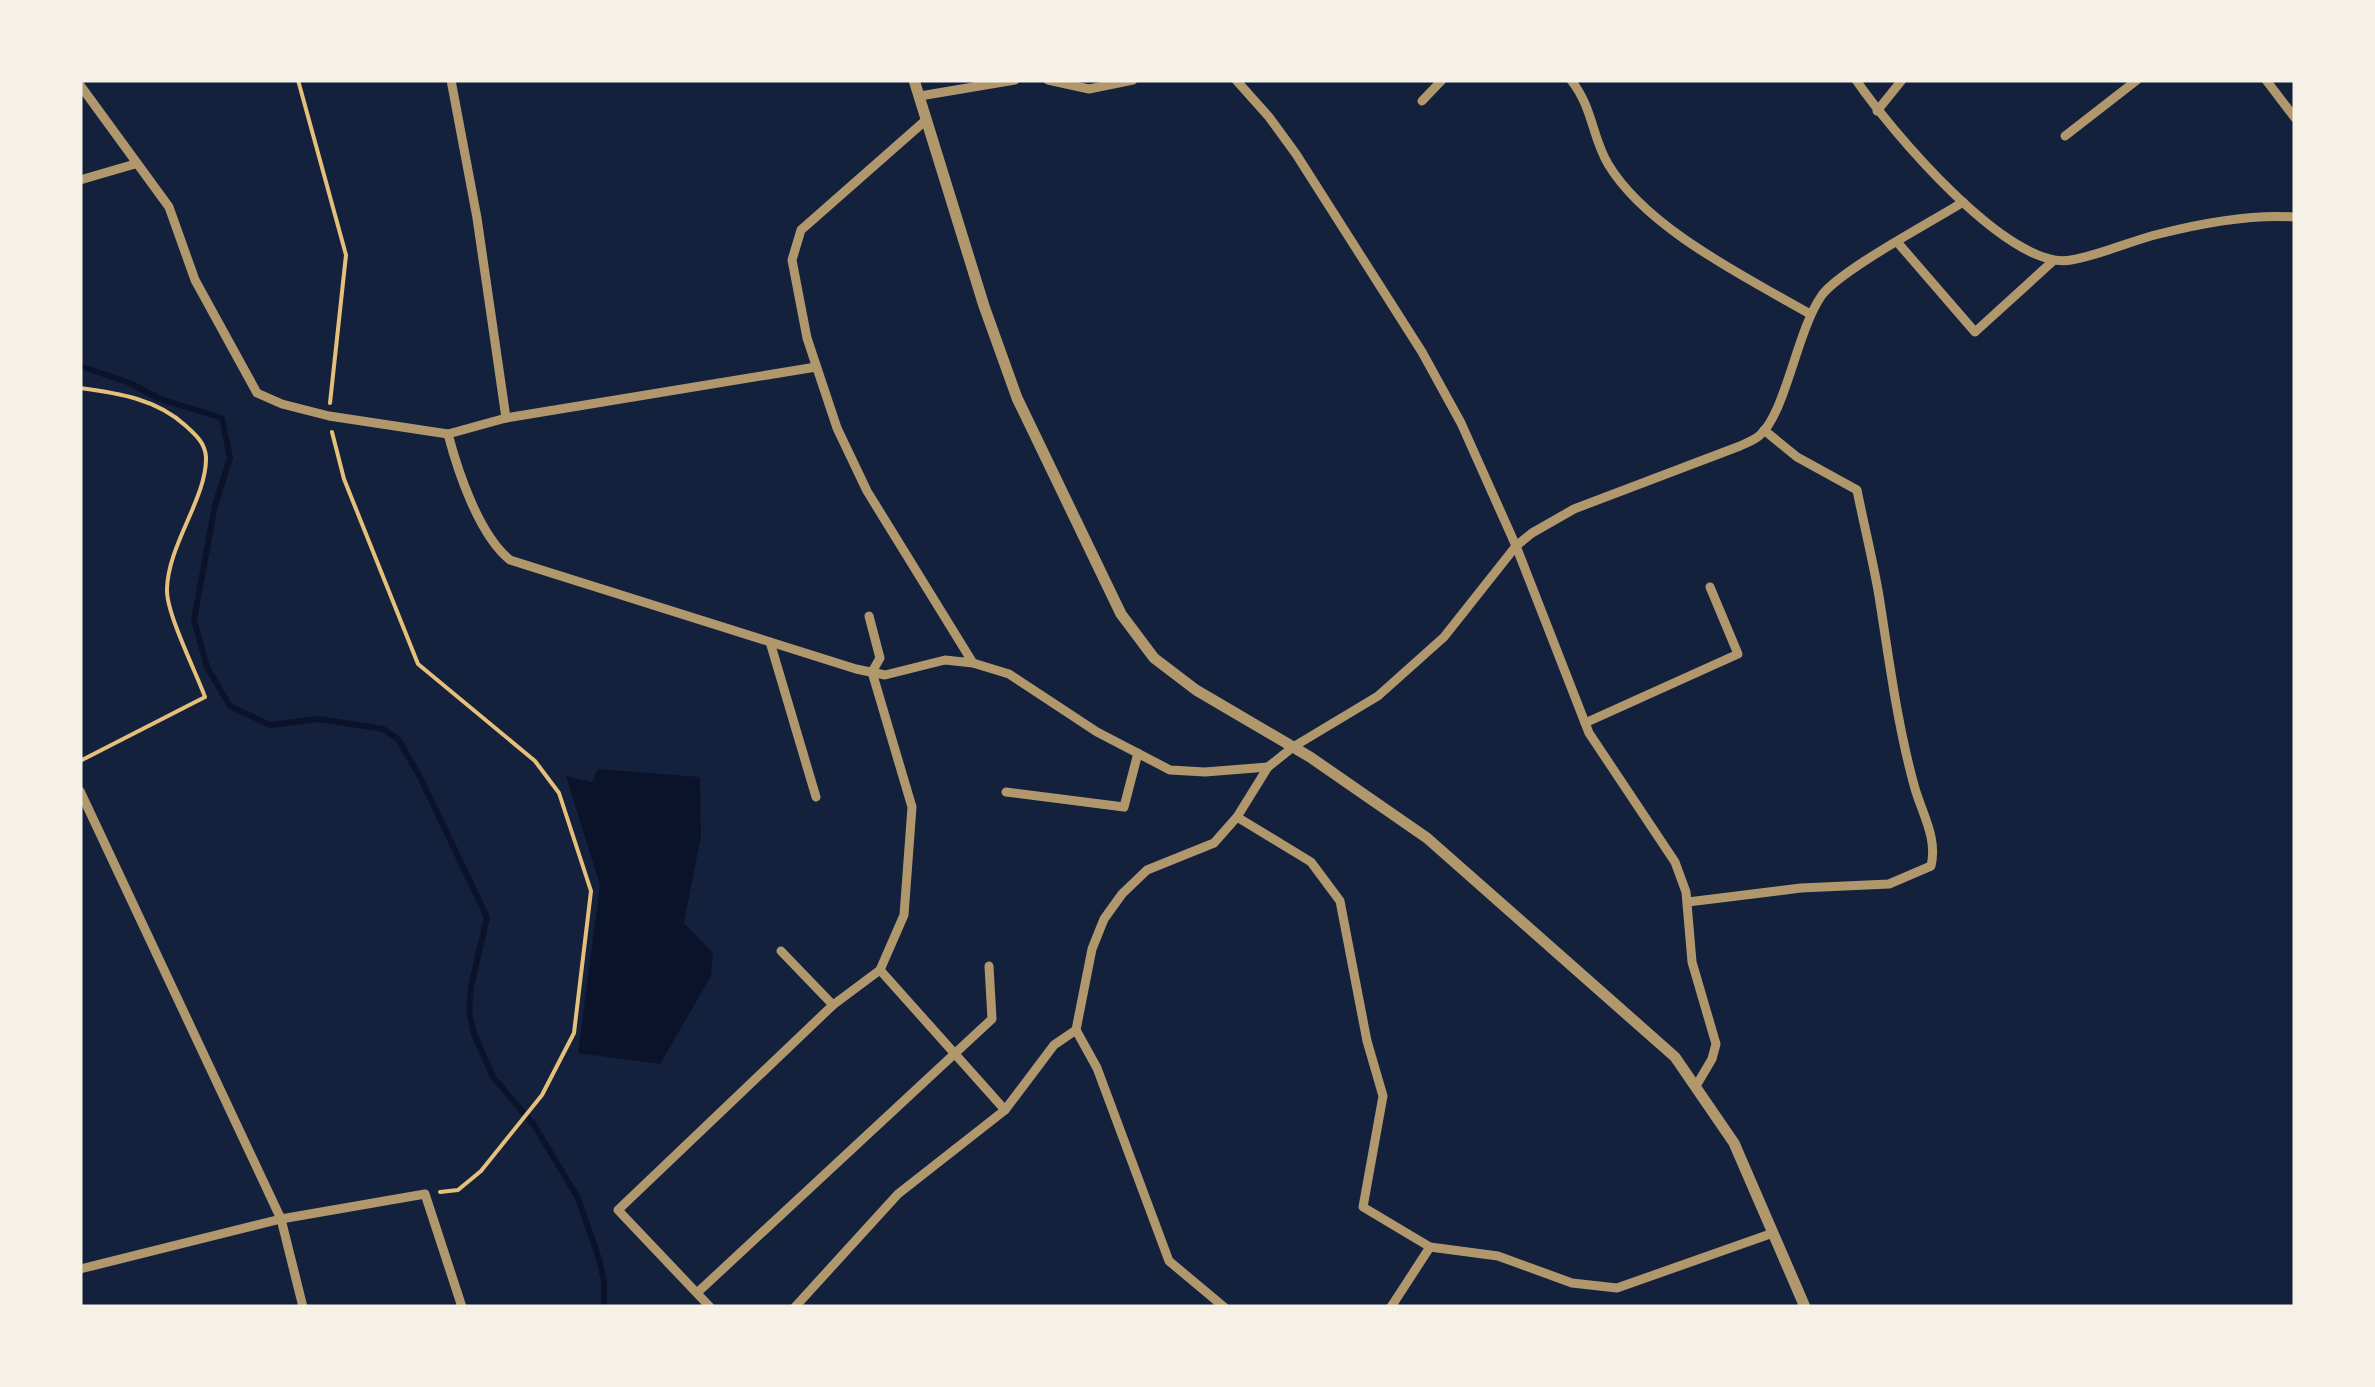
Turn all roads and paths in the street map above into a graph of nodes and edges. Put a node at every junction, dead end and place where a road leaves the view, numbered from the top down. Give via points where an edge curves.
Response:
1 (298, 80) edge
2 (451, 80) edge
3 (914, 80) edge
4 (1015, 80) edge
5 (1048, 80) edge
6 (1133, 80) edge
7 (1236, 80) edge
8 (1442, 80) edge
9 (1571, 80) edge
10 (1856, 80) edge
11 (1902, 80) edge
12 (2137, 80) edge
13 (2266, 80) edge
14 (80, 85) edge
15 (920, 96) junction
16 (1422, 101) dead end
17 (1877, 110) junction
18 (2295, 118) edge
19 (926, 120) junction
20 (2065, 136) dead end
21 (135, 164) junction
22 (80, 180) edge
23 (1963, 202) junction
24 (2295, 217) edge
25 (1898, 243) junction
26 (2054, 261) junction
27 (1810, 314) junction
28 (816, 367) junction
29 (80, 388) edge
30 (328, 416) junction
31 (506, 418) junction
32 (1764, 430) junction
33 (448, 434) junction
34 (1516, 546) junction
35 (1710, 587) dead end
36 (870, 616) dead end
37 (770, 642) junction
38 (974, 663) junction
39 (872, 672) junction
40 (1585, 724) junction
41 (1293, 748) junction
42 (1138, 753) junction
43 (80, 760) edge
44 (1268, 767) junction
45 (80, 791) edge
46 (1006, 792) dead end
47 (816, 796) dead end
48 (1236, 817) junction
49 (1688, 902) junction
50 (781, 951) dead end
51 (988, 966) dead end
52 (880, 970) junction
53 (833, 1005) junction
54 (1076, 1030) junction
55 (955, 1054) junction
56 (1696, 1086) junction
57 (1004, 1110) junction
58 (425, 1194) junction
59 (281, 1220) junction
60 (1773, 1233) junction
61 (1430, 1246) junction
62 (80, 1268) edge
63 (698, 1292) junction
64 (304, 1307) edge
65 (462, 1307) edge
66 (710, 1307) edge
67 (794, 1307) edge
68 (1224, 1307) edge
69 (1390, 1307) edge
70 (1804, 1307) edge

1 - 30 path via 346,256
2 - 31 street
3 - 15 street
4 - 15 street
5 - 6 street via 1089,89
7 - 34 street via 1296,154 1422,352
8 - 16 street
9 - 27 street via 1585,98 1606,162 1628,190 1691,246
10 - 17 street
11 - 17 street
12 - 20 street
13 - 18 street
14 - 21 street
15 - 19 street
17 - 23 street
19 - 28 street via 801,230 792,260
19 - 41 street via 1017,398 1121,614 1154,658
21 - 22 street
21 - 30 street via 170,207 195,280 257,393
23 - 25 street
23 - 26 street via 2025,250
24 - 26 street via 2214,223
25 - 26 street via 1975,332
25 - 27 street via 1833,283
27 - 32 street
28 - 31 street
28 - 38 street via 867,491
29 - 43 path via 132,395 178,418 200,439 206,456 173,554 167,596 205,698
30 - 33 street
30 - 58 path via 344,479 418,664 536,761 560,793 591,891 574,1034 542,1095 470,1180 458,1190
31 - 33 street
32 - 34 street via 1740,446 1574,509
32 - 49 street via 1797,458 1857,490 1904,748 1933,856 1931,866 1889,884
33 - 37 street via 496,548 510,560
34 - 40 street
34 - 41 street via 1444,637 1378,696
35 - 40 street via 1738,654
36 - 39 street via 880,658
37 - 39 street
37 - 47 street
38 - 39 street via 945,660 886,675
38 - 42 street via 1009,674
39 - 52 street via 912,807 904,915
40 - 49 street via 1675,862
41 - 44 street
41 - 56 street via 1427,838 1633,1018
42 - 44 street via 1170,770
42 - 46 street via 1124,808
44 - 48 street
45 - 59 street
48 - 54 street via 1214,843 1147,870 1122,894 1092,950
48 - 61 street via 1311,862 1340,901 1383,1096 1363,1207
49 - 56 street via 1692,962 1716,1044
50 - 53 street
51 - 55 street via 992,1019
52 - 53 street
52 - 55 street
53 - 63 street via 618,1210
54 - 57 street via 1054,1044
54 - 68 street via 1097,1068 1170,1261
55 - 57 street
55 - 63 street
56 - 60 street via 1734,1142
57 - 67 street via 898,1194
58 - 59 street
58 - 65 street
59 - 62 street
59 - 64 street
60 - 61 street via 1618,1288 1572,1283 1498,1256
60 - 70 street
61 - 69 street
63 - 66 street

